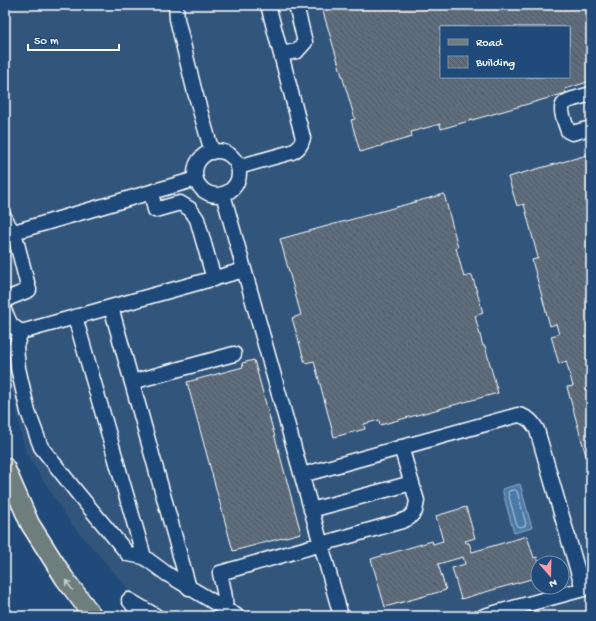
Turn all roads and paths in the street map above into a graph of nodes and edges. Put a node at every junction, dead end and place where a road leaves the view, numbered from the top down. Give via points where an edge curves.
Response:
1 (176, 5) edge
2 (268, 5) edge
3 (296, 5) edge
4 (281, 54) junction
5 (591, 94) edge
6 (591, 128) edge
7 (212, 152) junction
8 (238, 167) junction
9 (196, 179) junction
10 (151, 192) junction
11 (223, 194) junction
12 (5, 218) edge
13 (14, 232) junction
14 (244, 270) junction
15 (214, 279) junction
16 (5, 302) edge
17 (111, 307) junction
18 (5, 312) edge
19 (75, 317) junction
20 (21, 332) junction
21 (234, 354) dead end
22 (132, 382) junction
23 (401, 447) junction
24 (5, 468) edge
25 (302, 475) junction
26 (412, 483) junction
27 (311, 510) junction
28 (321, 544) junction
29 (144, 557) junction
30 (189, 588) junction
31 (587, 588) edge
32 (225, 609) junction
33 (92, 616) edge
34 (141, 616) edge
35 (156, 616) edge
36 (237, 616) edge
37 (341, 616) edge
38 (484, 616) edge

1 - 7 lane via 194,89
2 - 4 lane
3 - 4 lane via 305,42 297,51
4 - 8 lane via 303,138 301,144 292,152
5 - 6 lane via 565,102 562,106 568,131 572,133
7 - 8 lane via 229,154
7 - 9 lane via 198,162
8 - 11 lane via 236,184 233,189
9 - 10 lane
9 - 11 lane via 206,192
10 - 13 lane
10 - 15 lane via 155,210 180,203 190,208 197,219
11 - 14 lane
12 - 13 lane
13 - 16 lane via 29,290
14 - 15 lane
14 - 25 lane
15 - 17 lane
17 - 19 lane
17 - 22 lane
18 - 20 lane via 11,325
19 - 20 lane
19 - 29 lane
20 - 29 lane via 16,346 18,368 28,412 41,447 128,554
21 - 22 lane
22 - 30 lane
23 - 25 lane
23 - 26 lane
23 - 31 lane via 518,415 526,417 537,430
33 -> 24 main road via 33,528
25 - 27 lane
26 - 27 lane
26 - 28 lane via 417,501 415,511 408,518
27 - 28 lane
28 - 32 lane via 220,573 226,600
28 - 37 lane
29 - 30 lane
30 - 32 lane
31 - 38 lane
32 - 36 lane
34 - 35 lane via 129,600

